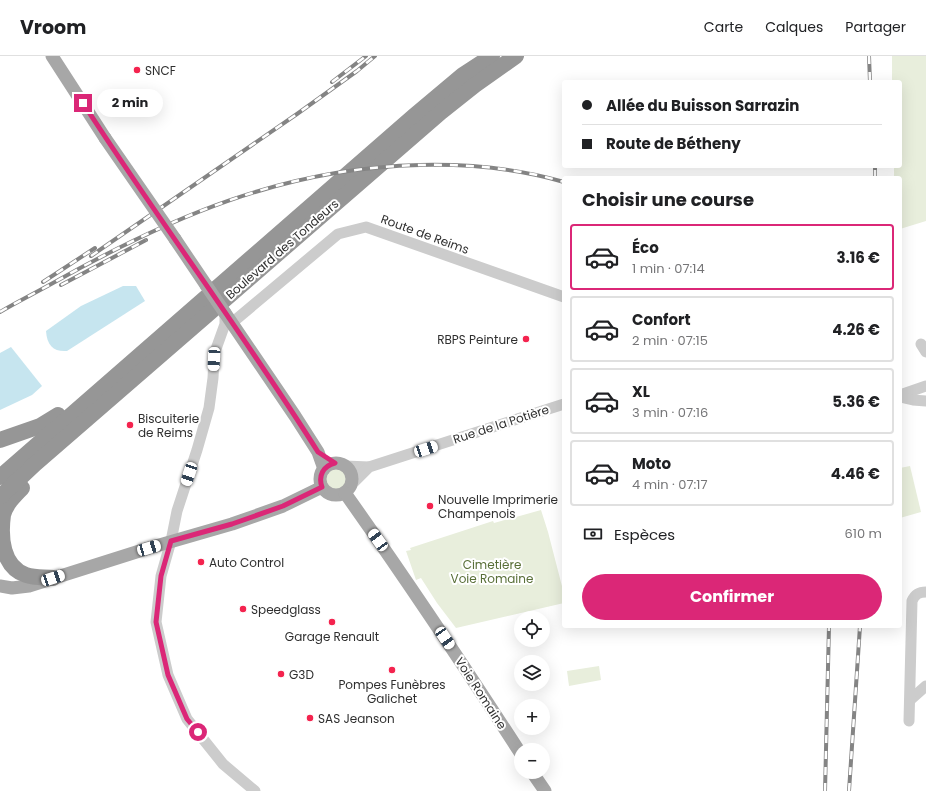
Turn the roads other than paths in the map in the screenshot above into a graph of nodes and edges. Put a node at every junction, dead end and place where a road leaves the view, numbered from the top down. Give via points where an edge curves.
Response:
1 (52, 56) edge
2 (492, 56) edge
3 (516, 56) edge
4 (562, 296) edge
5 (229, 318) junction
6 (149, 346) junction
7 (926, 386) edge
8 (114, 395) junction
9 (902, 395) edge
10 (902, 397) edge
11 (926, 401) edge
12 (562, 405) edge
13 (0, 440) edge
14 (335, 466) junction
15 (369, 467) junction
16 (0, 477) edge
17 (322, 487) junction
18 (348, 488) junction
19 (0, 497) edge
20 (171, 541) junction
21 (53, 578) junction
22 (1, 587) edge
23 (926, 592) edge
24 (926, 686) edge
25 (910, 700) junction
26 (909, 721) dead end
27 (514, 743) edge
28 (537, 779) edge
29 (255, 791) edge
30 (545, 791) edge

1 - 5 main road, bridge
2 - 6 highway, Boulevard des Tondeurs via 463,75 414,116
3 - 8 highway, Boulevard des Tondeurs via 475,84 441,112
4 - 5 street, Route de Reims via 366,227 338,234
5 - 14 main road via 318,452
5 - 20 street via 216,349 209,408 177,511
6 - 13 highway via 114,368 54,418 40,426
6 - 16 highway, Boulevard des Tondeurs
7 - 9 street
8 - 19 highway, Boulevard des Tondeurs
8 - 21 highway via 10,500 3,515 0,540 4,555 14,568 25,575
10 - 11 street
12 - 15 street, Rue de la Potière
14 - 15 street
14 - 17 main road via 320,477
14 - 18 main road via 351,472 352,480
15 - 18 street, Rue de la Potière
17 - 18 main road via 334,495
17 - 20 main road via 283,506
18 - 27 main road, Voie Romaine
20 - 21 main road
20 - 29 street via 161,576 156,622 168,675 187,719 223,764
21 - 22 main road via 29,586
23 - 25 street via 918,593 912,600
24 - 25 street
25 - 26 street
28 - 30 main road

